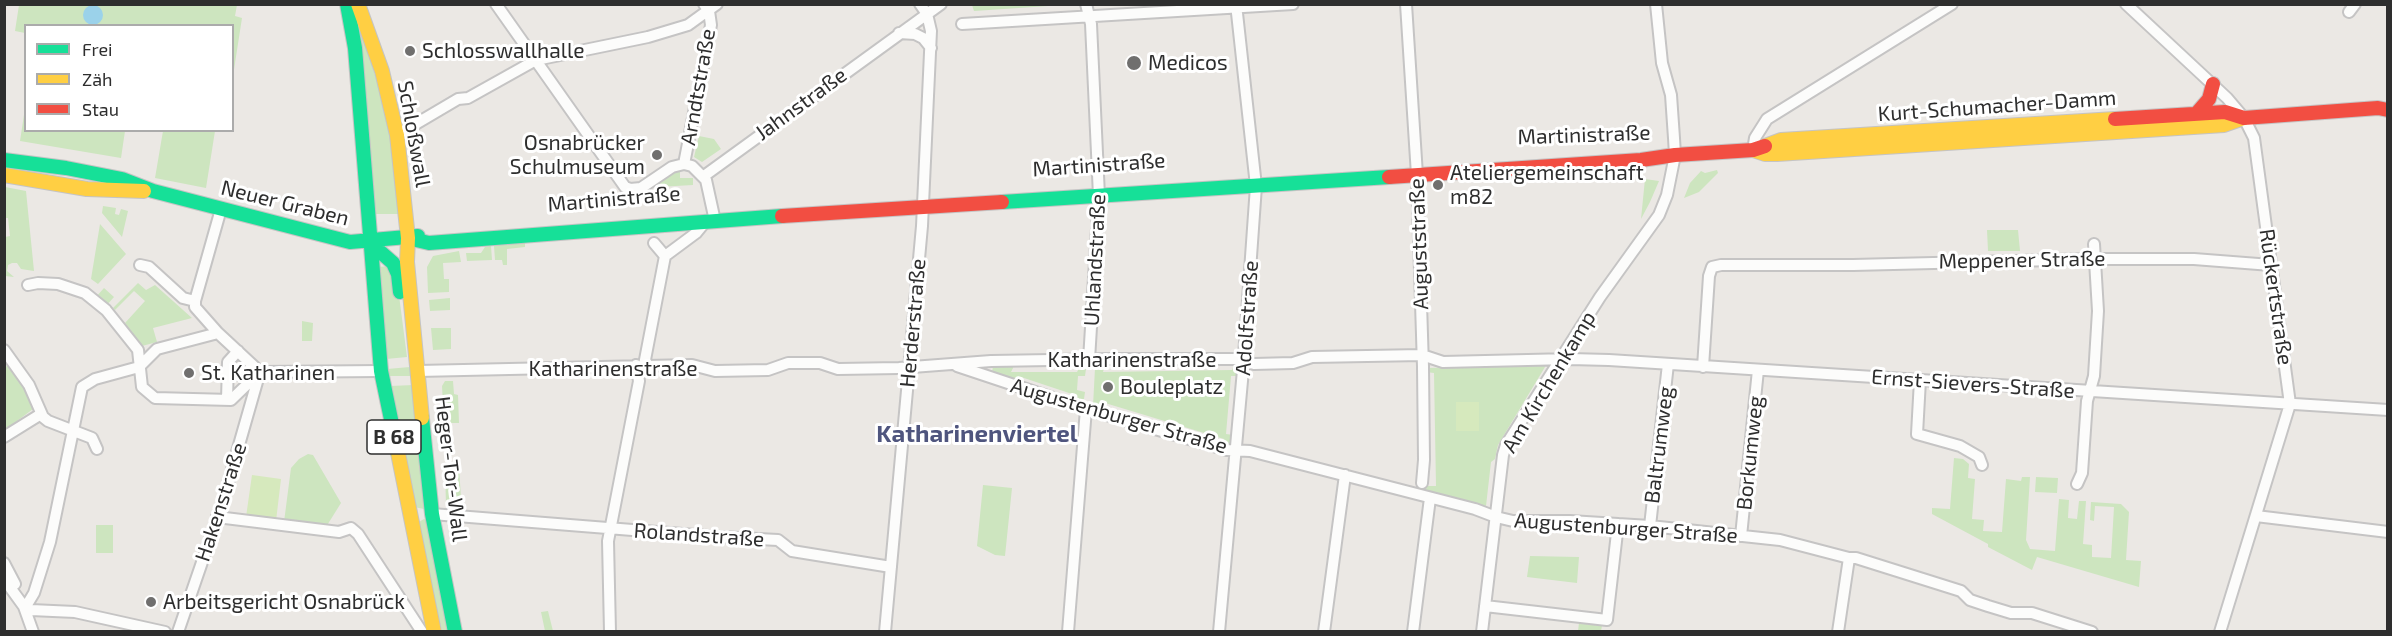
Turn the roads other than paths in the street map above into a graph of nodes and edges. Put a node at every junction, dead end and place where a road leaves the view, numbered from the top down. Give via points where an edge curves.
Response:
1 (347, 4) edge
2 (358, 4) edge
3 (496, 4) edge
4 (920, 4) edge
5 (941, 4) edge
6 (1086, 4) edge
7 (1293, 4) edge
8 (1406, 4) edge
9 (1656, 4) edge
10 (1952, 4) edge
11 (2126, 4) edge
12 (1237, 6) edge
13 (710, 7) edge
14 (927, 14) junction
15 (1089, 16) junction
16 (962, 24) dead end
17 (899, 33) junction
18 (930, 48) junction
19 (536, 60) junction
20 (2212, 84) junction
21 (2384, 108) edge
22 (2196, 114) junction
23 (2244, 118) junction
24 (397, 135) junction
25 (1753, 150) junction
26 (1675, 155) junction
27 (4, 160) edge
28 (684, 164) junction
29 (1416, 170) junction
30 (4, 175) edge
31 (704, 176) junction
32 (1256, 181) junction
33 (153, 191) junction
34 (1099, 191) junction
35 (922, 202) junction
36 (221, 209) junction
37 (708, 222) junction
38 (408, 238) junction
39 (369, 242) junction
40 (654, 243) dead end
41 (2094, 244) dead end
42 (665, 256) junction
43 (2095, 259) junction
44 (140, 265) dead end
45 (2271, 265) junction
46 (28, 285) dead end
47 (195, 301) junction
48 (218, 333) junction
49 (136, 344) junction
50 (157, 349) junction
51 (4, 350) edge
52 (238, 351) junction
53 (1422, 355) junction
54 (1559, 359) junction
55 (1089, 360) junction
56 (992, 361) junction
57 (1243, 361) junction
58 (951, 364) junction
59 (1668, 364) junction
60 (417, 365) junction
61 (640, 365) junction
62 (1702, 366) junction
63 (910, 367) junction
64 (139, 368) junction
65 (1758, 370) junction
66 (381, 371) junction
67 (259, 373) junction
68 (225, 375) junction
69 (989, 376) junction
70 (1920, 380) junction
71 (2090, 392) junction
72 (229, 400) junction
73 (2290, 404) junction
74 (250, 407) junction
75 (1086, 409) junction
76 (2388, 410) edge
77 (41, 414) junction
78 (73, 431) junction
79 (4, 437) edge
80 (97, 449) dead end
81 (1236, 450) junction
82 (1982, 465) dead end
83 (1345, 475) junction
84 (1422, 483) dead end
85 (2077, 484) dead end
86 (1430, 498) junction
87 (432, 514) junction
88 (2256, 516) junction
89 (217, 517) junction
90 (1496, 517) junction
91 (1618, 524) junction
92 (1650, 526) junction
93 (610, 528) junction
94 (2388, 532) edge
95 (1741, 536) junction
96 (1852, 558) junction
97 (4, 564) edge
98 (891, 567) junction
99 (4, 579) edge
100 (425, 590) junction
101 (1485, 606) junction
102 (25, 608) junction
103 (407, 609) junction
104 (47, 612) junction
105 (33, 630) edge
106 (165, 632) edge
107 (178, 632) edge
108 (422, 632) edge
109 (434, 632) edge
110 (456, 632) edge
111 (610, 632) edge
112 (885, 632) edge
113 (1068, 632) edge
114 (1219, 632) edge
115 (1324, 632) edge
116 (1413, 632) edge
117 (1482, 632) edge
118 (1838, 632) edge
119 (2092, 632) edge
120 (2220, 632) edge

1 - 39 main road, B 68 via 355,48
2 - 24 main road, Schloßwall / B 68 via 382,71
3 - 19 street
4 - 14 street
5 - 14 street, Jahnstraße
6 - 15 street, Uhlandstraße
7 - 12 street
8 - 29 street, Auguststraße
9 - 26 street, Am Kirchenkamp via 1662,63 1671,95
10 - 25 street via 1767,119 1755,138
11 - 20 street, Rückertstraße
12 - 15 street
12 - 32 street, Adolfstraße
13 - 19 street via 688,25
13 - 28 street, Arndtstraße via 711,25
14 - 17 street, Jahnstraße
14 - 18 street, Herderstraße
15 - 16 street
15 - 34 street, Uhlandstraße
17 - 18 street via 915,34
17 - 31 street, Jahnstraße
18 - 35 street, Herderstraße
19 - 24 street
19 - 28 street via 625,187 636,190 672,167
20 - 22 main road via 2209,99
20 - 23 street, Rückertstraße
21 - 23 main road, Kurt-Schumacher-Damm
22 - 23 main road, Kurt-Schumacher-Damm via 2225,112
22 - 25 main road, Kurt-Schumacher-Damm via 1781,140
23 - 25 main road, Kurt-Schumacher-Damm via 2224,125 1777,154
23 - 45 street, Rückertstraße via 2254,138
24 - 38 main road, Schloßwall / B 68
25 - 26 main road, Kurt-Schumacher-Damm
26 - 29 main road, Martinistraße via 1645,152
26 - 54 street, Am Kirchenkamp via 1659,215
27 - 33 main road, Neuer Graben via 97,174
28 - 31 street
29 - 32 main road, Martinistraße
29 - 53 street, Auguststraße
30 - 33 main road, Neuer Graben via 87,189
31 - 37 street
32 - 34 main road, Martinistraße
32 - 57 street, Adolfstraße
33 - 36 main road, Neuer Graben
34 - 35 main road, Martinistraße
34 - 55 street, Uhlandstraße
35 - 37 main road, Martinistraße
35 - 63 street, Herderstraße
36 - 39 main road, Neuer Graben via 325,237
36 - 47 street
37 - 38 main road, Martinistraße
37 - 42 street
38 - 39 main road, Neuer Graben
38 - 60 main road, Heger-Tor-Wall / B 68
39 - 60 main road via 390,260 397,272 405,333
39 - 66 main road, Heger-Tor-Wall / B 68
40 - 42 street
41 - 43 street
42 - 61 street
43 - 45 street, Meppener Straße via 2194,259
43 - 62 street, Meppener Straße via 1712,267
43 - 71 street via 2098,311
44 - 47 street via 149,267 183,298
45 - 73 street, Rückertstraße
46 - 49 street via 58,284 85,293
47 - 48 street via 195,307
48 - 50 street
48 - 52 street
49 - 50 street via 145,352
49 - 64 street
50 - 64 street
51 - 77 street via 29,385
52 - 67 street
52 - 68 street via 228,362
53 - 54 street, Katharinenstraße via 1443,362
53 - 57 street, Katharinenstraße via 1312,357 1293,363
53 - 84 street, Auguststraße
54 - 59 street, Ernst-Sievers-Straße
54 - 90 street, Am Kirchenkamp via 1506,445
55 - 56 street, Katharinenstraße
55 - 57 street, Katharinenstraße
56 - 58 street, Katharinenstraße
56 - 69 street via 986,369
57 - 81 street, Adolfstraße
58 - 63 street, Katharinenstraße
58 - 69 street, Augustenburger Straße
59 - 62 street, Ernst-Sievers-Straße
59 - 92 street, Baltrumweg
60 - 61 street, Katharinenstraße
60 - 87 main road, Heger-Tor-Wall / B 68
61 - 63 street, Katharinenstraße via 692,365 715,371 768,370 788,363 820,363 838,369
61 - 93 street
62 - 65 street, Ernst-Sievers-Straße
63 - 98 street, Herderstraße
64 - 72 street via 142,387 155,398
64 - 78 street via 95,379 82,387
65 - 70 street, Ernst-Sievers-Straße
65 - 95 street, Borkumweg
66 - 67 street
66 - 100 main road, Heger-Tor-Wall / B 68
67 - 68 street
67 - 72 street
67 - 74 street, Hakenstraße
68 - 72 street
69 - 75 street, Augustenburger Straße
70 - 71 street, Ernst-Sievers-Straße
70 - 82 street via 1917,434 1960,446 1979,457
71 - 73 street, Ernst-Sievers-Straße
71 - 85 street via 2082,473
72 - 74 street via 244,401
73 - 76 street, Ernst-Sievers-Straße
73 - 88 street, Rückertstraße
74 - 89 street, Hakenstraße
75 - 81 street, Augustenburger Straße
75 - 113 street
77 - 78 street
77 - 79 street
78 - 80 street via 92,438
78 - 102 street via 50,542 34,593
81 - 83 street, Augustenburger Straße
81 - 114 street, Adolfstraße
83 - 86 street, Augustenburger Straße
83 - 115 street
86 - 90 street, Augustenburger Straße
86 - 116 street
87 - 93 street, Rolandstraße
87 - 110 main road, Heger-Tor-Wall / B 68
88 - 94 street
88 - 120 street, Rückertstraße
89 - 103 street via 339,532 351,528
89 - 107 street, Hakenstraße
90 - 91 street, Augustenburger Straße via 1513,521
90 - 101 street, Am Kirchenkamp
91 - 92 street, Augustenburger Straße
91 - 101 street via 1607,620
92 - 95 street, Augustenburger Straße
93 - 98 street, Rolandstraße via 778,540 792,551
93 - 111 street
95 - 96 street, Augustenburger Straße via 1780,540
96 - 118 street
96 - 119 street, Augustenburger Straße via 1960,591 1970,600 1988,606 2011,613 2032,613
97 - 102 street
98 - 112 street, Herderstraße
99 - 102 street
100 - 103 street via 419,601
100 - 109 main road, Heger-Tor-Wall / B 68
101 - 117 street, Am Kirchenkamp
102 - 104 street
102 - 105 street
103 - 108 street
104 - 105 street
104 - 106 street via 75,612

